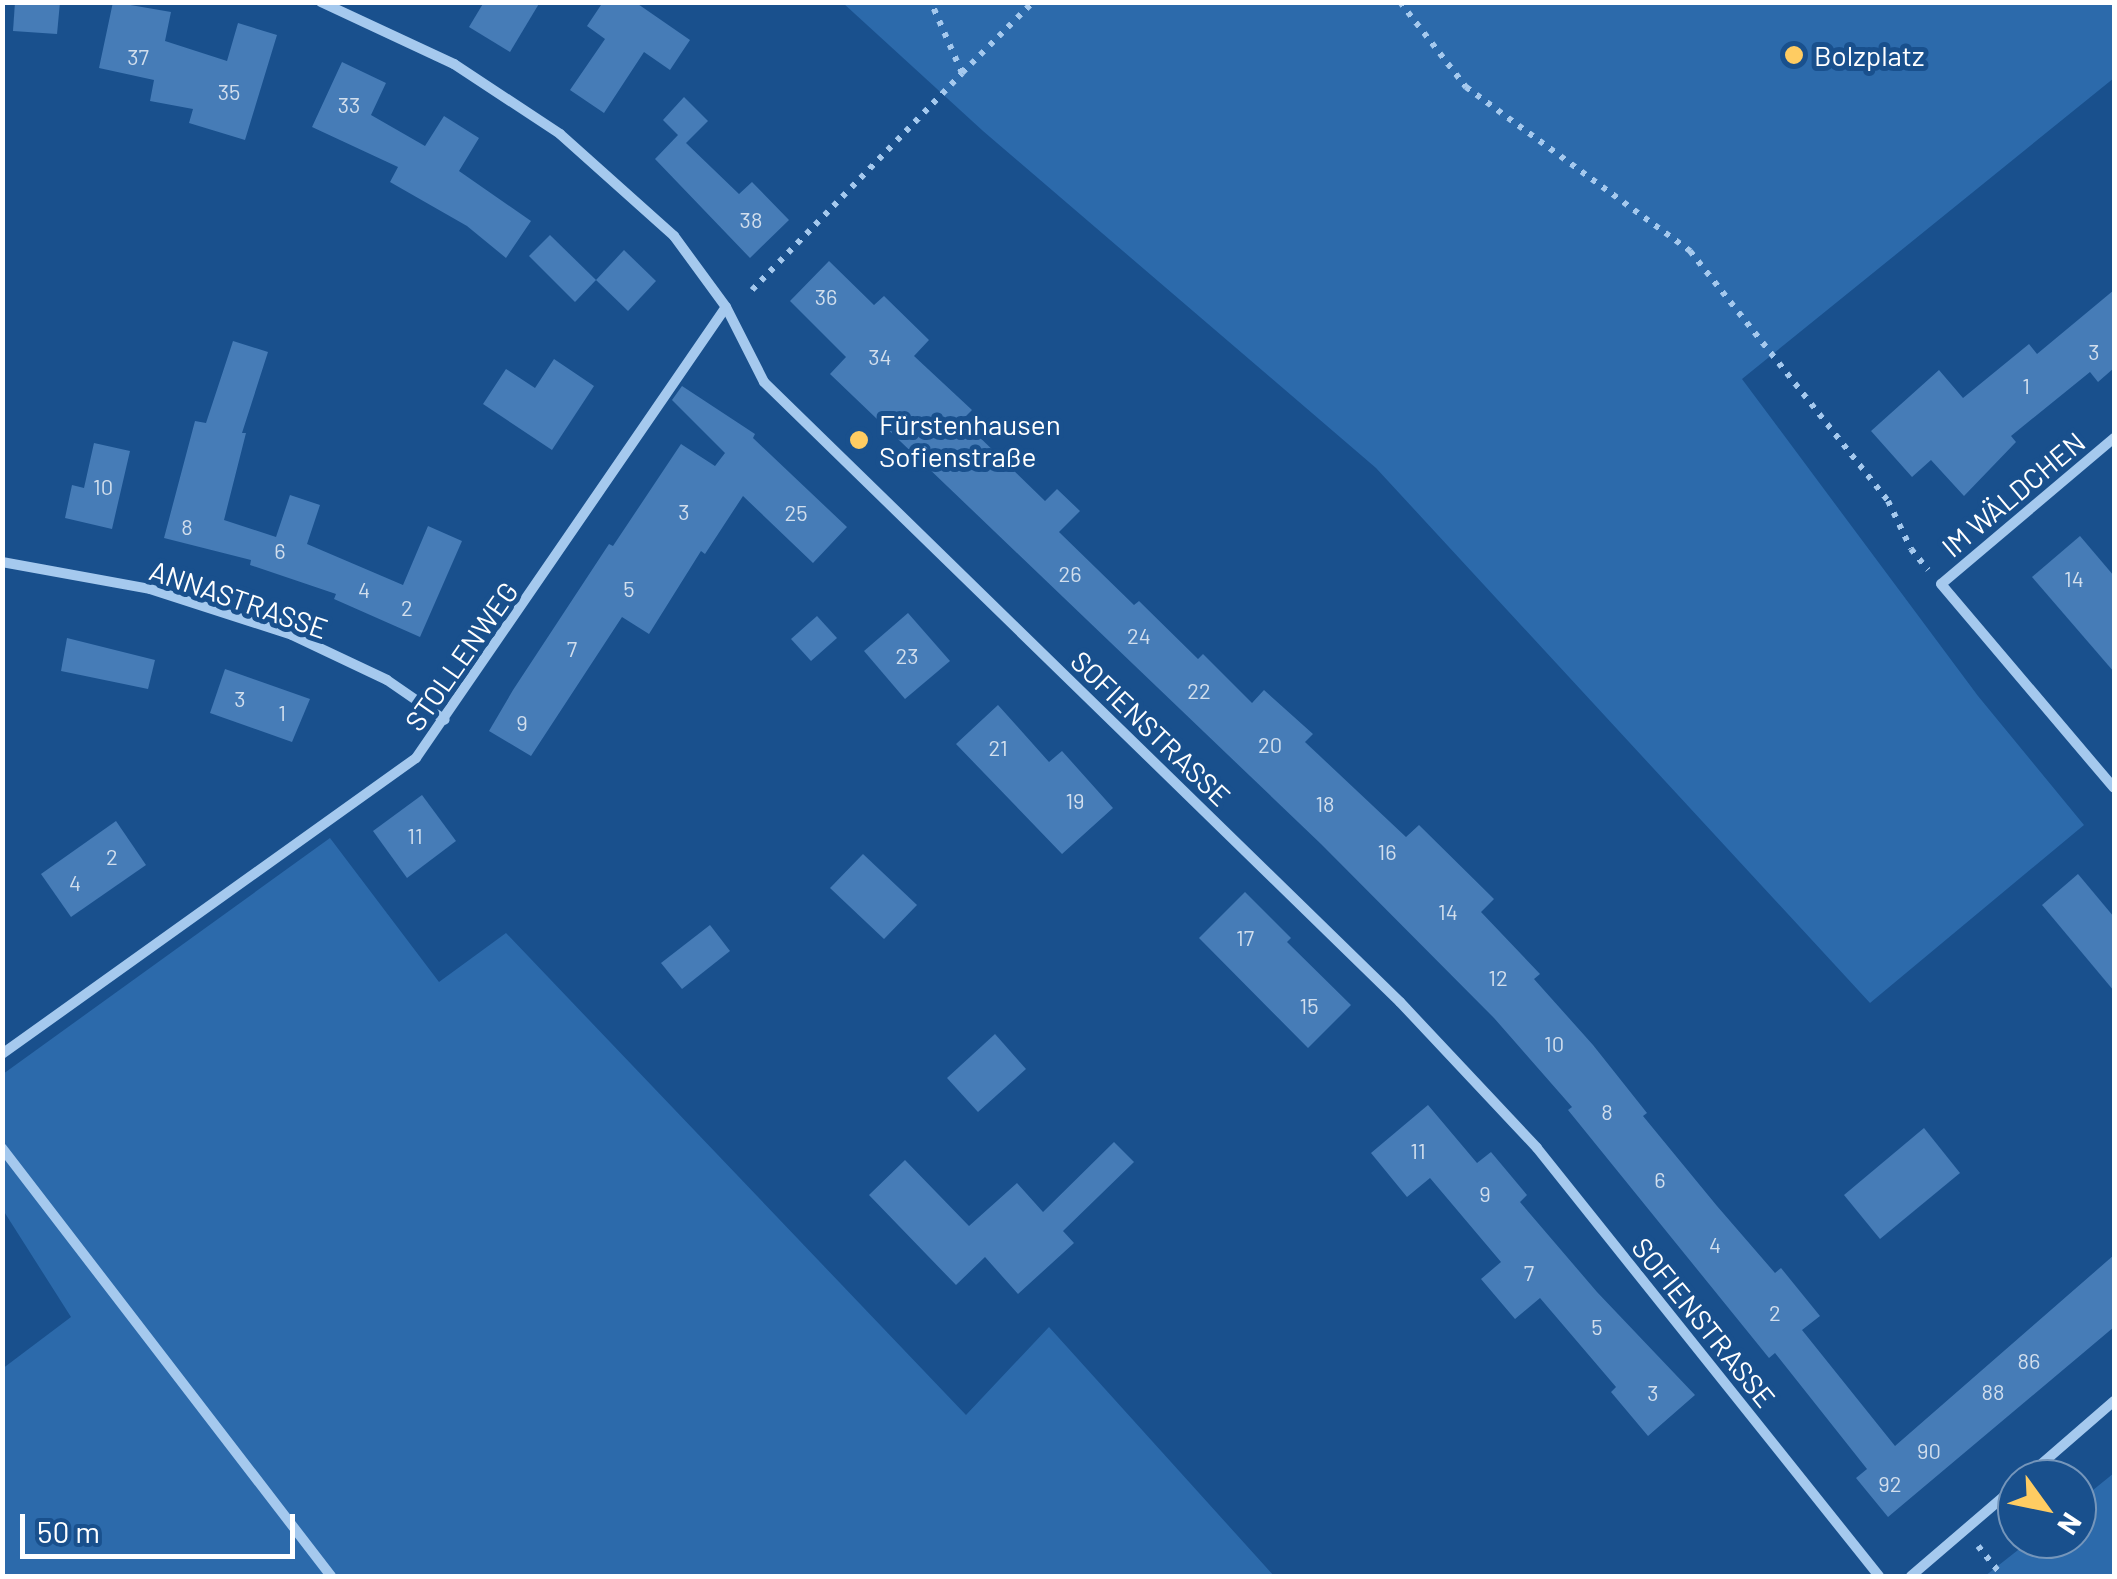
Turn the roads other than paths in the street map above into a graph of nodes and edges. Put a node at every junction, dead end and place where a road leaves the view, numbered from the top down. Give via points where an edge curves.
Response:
1 (320, 2) edge
2 (726, 307) junction
3 (2114, 438) edge
4 (2, 562) edge
5 (445, 720) junction
6 (2114, 788) edge
7 (2, 1054) edge
8 (2, 1148) edge
9 (2114, 1401) edge
10 (2047, 1459) edge
11 (1997, 1502) edge
12 (331, 1576) edge
13 (1879, 1576) edge
14 (1911, 1576) edge

1 - 2 street, SOFIENSTRASSE via 454,64 560,134 674,236
2 - 5 street, STOLLENWEG
2 - 13 street, SOFIENSTRASSE via 764,382 1400,1002 1537,1148
3 - 6 street, IM WÄLDCHEN via 1940,584
4 - 5 street, ANNASTRASSE via 150,590 292,635 387,680
5 - 7 street, STOLLENWEG via 416,758
8 - 12 street
9 - 10 street
11 - 14 street

